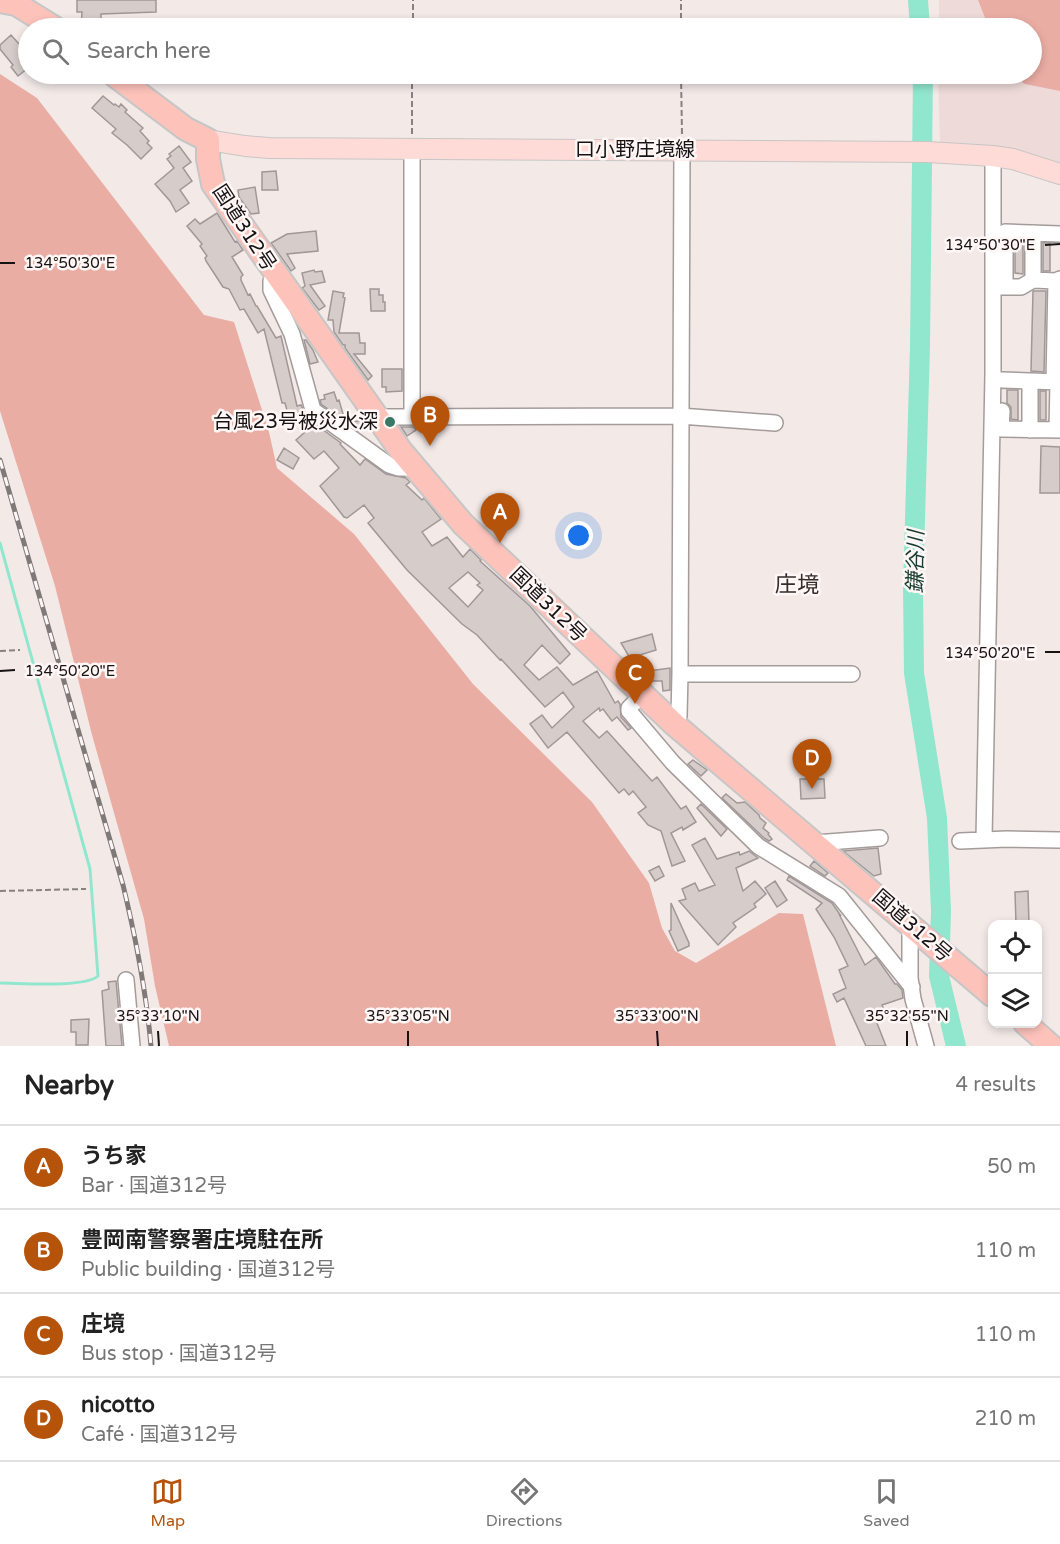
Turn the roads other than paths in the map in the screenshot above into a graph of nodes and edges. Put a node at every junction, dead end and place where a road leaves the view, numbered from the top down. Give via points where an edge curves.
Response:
1 (10, 2) edge
2 (38, 18) edge
3 (126, 84) edge
4 (208, 140) junction
5 (412, 148) junction
6 (682, 150) junction
7 (993, 156) junction
8 (1060, 174) edge
9 (1033, 233) junction
10 (1060, 234) edge
11 (275, 274) junction
12 (1033, 280) junction
13 (1058, 280) edge
14 (999, 287) junction
15 (997, 377) junction
16 (1030, 381) junction
17 (1057, 382) edge
18 (680, 416) junction
19 (412, 417) junction
20 (379, 421) junction
21 (776, 423) dead end
22 (1030, 430) junction
23 (1059, 430) edge
24 (401, 461) junction
25 (680, 674) junction
26 (852, 674) dead end
27 (642, 695) junction
28 (674, 724) junction
29 (880, 838) dead end
30 (984, 839) junction
31 (1060, 840) edge
32 (960, 841) dead end
33 (815, 843) junction
34 (913, 927) junction
35 (126, 980) dead end
36 (912, 987) junction
37 (988, 991) edge
38 (1031, 1028) edge
39 (132, 1046) edge
40 (926, 1046) edge
41 (1051, 1046) edge

1 - 2 highway
3 - 4 highway via 186,129
4 - 5 main road, 口小野庄境線 via 269,148
4 - 11 highway, 国道312号 via 213,184
5 - 6 main road, 口小野庄境線
5 - 19 street
6 - 7 main road, 口小野庄境線
6 - 18 street
7 - 8 main road, 口小野庄境線
7 - 14 street
9 - 10 street
9 - 12 street
9 - 14 street via 1005,232
11 - 20 highway, 国道312号
11 - 24 street via 271,290 292,334 313,410
12 - 13 street
12 - 14 street via 1021,287
13 - 17 street
14 - 15 street
15 - 16 street
15 - 22 street via 1001,429
15 - 30 street
16 - 17 street
16 - 22 street
17 - 23 street
18 - 19 street
18 - 21 street
18 - 25 street
19 - 20 street via 383,417
20 - 24 highway, 国道312号
22 - 23 street
24 - 27 highway, 国道312号
25 - 26 street
25 - 28 street via 680,716
27 - 28 highway, 国道312号
27 - 36 street via 629,711 673,763 758,846 839,896
28 - 33 highway, 国道312号
29 - 33 street
30 - 31 street
30 - 32 street
33 - 34 highway, 国道312号
34 - 36 street
34 - 37 highway, 国道312号
35 - 39 street
36 - 40 street
38 - 41 highway

